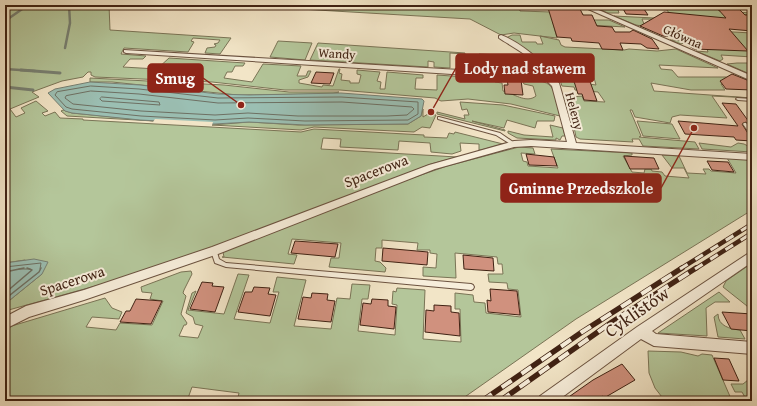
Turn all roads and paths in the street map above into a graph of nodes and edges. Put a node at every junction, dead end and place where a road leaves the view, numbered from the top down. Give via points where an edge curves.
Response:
1 (582, 5) edge
2 (501, 37) dead end
3 (126, 52) dead end
4 (548, 78) junction
5 (752, 79) edge
6 (738, 99) dead end
7 (752, 100) edge
8 (439, 118) dead end
9 (745, 124) dead end
10 (752, 133) edge
11 (514, 144) junction
12 (572, 146) junction
13 (752, 156) edge
14 (214, 251) junction
15 (752, 256) edge
16 (471, 287) dead end
17 (26, 312) junction
18 (5, 315) edge
19 (5, 323) edge
20 (641, 331) junction
21 (752, 348) edge
22 (545, 401) edge

1 - 5 street, Główna
2 - 4 street, Heleny via 532,57 544,69
3 - 4 street, Wandy
4 - 12 street, Heleny via 556,87
6 - 7 lane
8 - 11 lane via 500,134
9 - 10 lane
11 - 12 street, Spacerowa
11 - 14 street, Spacerowa via 432,167
12 - 13 street, Spacerowa
14 - 16 lane via 217,261 226,265
14 - 17 street, Spacerowa
15 - 20 street, Cyklistów
17 - 18 street, Spacerowa
17 - 19 street, Spacerowa
20 - 21 street via 654,340
20 - 22 street, Cyklistów

